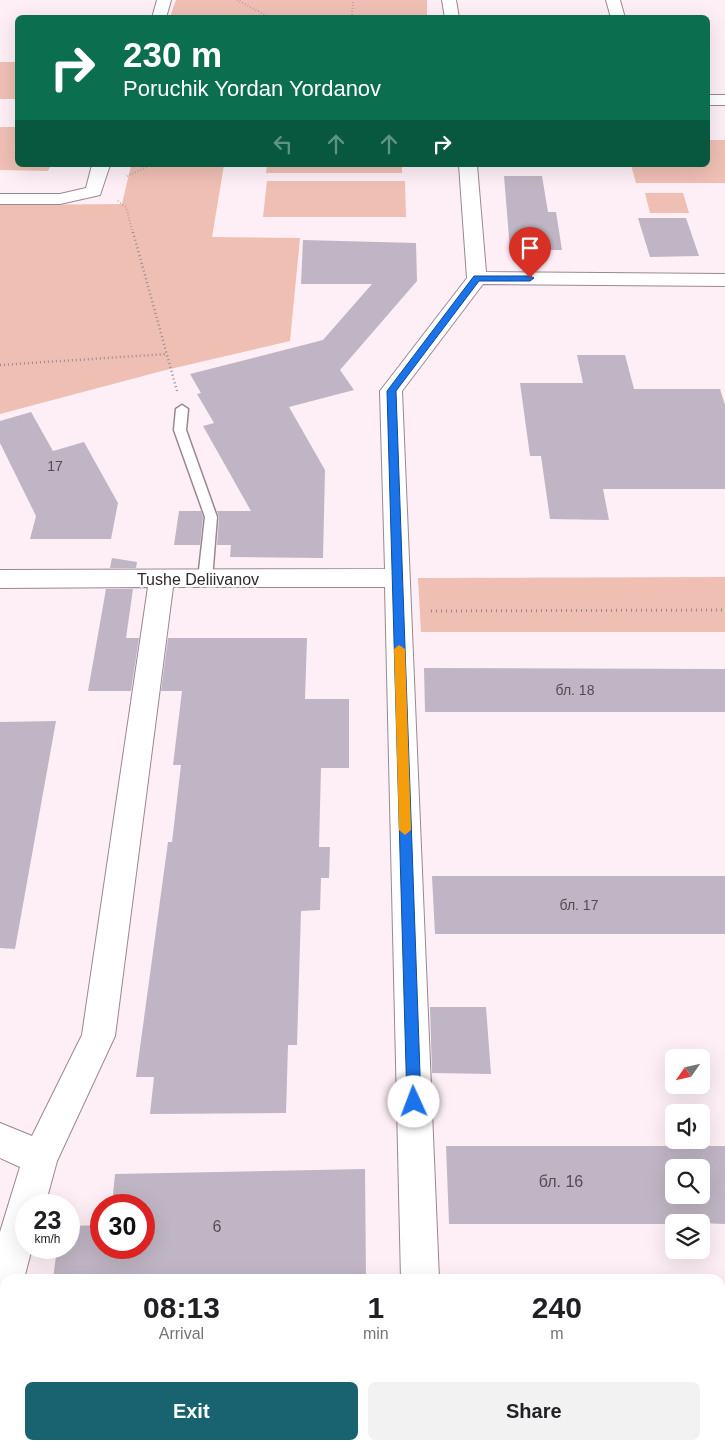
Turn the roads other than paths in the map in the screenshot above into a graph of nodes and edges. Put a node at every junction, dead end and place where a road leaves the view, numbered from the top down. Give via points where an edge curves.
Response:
1 (164, 0) edge
2 (450, 0) edge
3 (613, 0) edge
4 (160, 15) edge
5 (452, 15) edge
6 (617, 15) edge
7 (710, 100) edge
8 (725, 100) edge
9 (101, 167) edge
10 (468, 167) edge
11 (0, 199) edge
12 (477, 278) junction
13 (725, 280) edge
14 (182, 408) road end
15 (397, 578) junction
16 (0, 579) edge
17 (162, 579) junction
18 (204, 580) junction
19 (0, 1140) edge
20 (40, 1158) junction
21 (29, 1194) edge
22 (15, 1243) edge
23 (6, 1274) edge
24 (420, 1274) edge

1 - 4 street
2 - 5 street
3 - 6 street
7 - 8 street
9 - 11 street via 94,191 60,199
10 - 12 street
12 - 13 street
12 - 15 street via 391,391
14 - 18 lane via 180,430 211,516
15 - 18 street, Tushe Deliivanov
15 - 24 street
16 - 17 street, Tushe Deliivanov
17 - 18 street, Tushe Deliivanov
17 - 20 street via 98,1036
19 - 20 street
20 - 21 street
22 - 23 street

